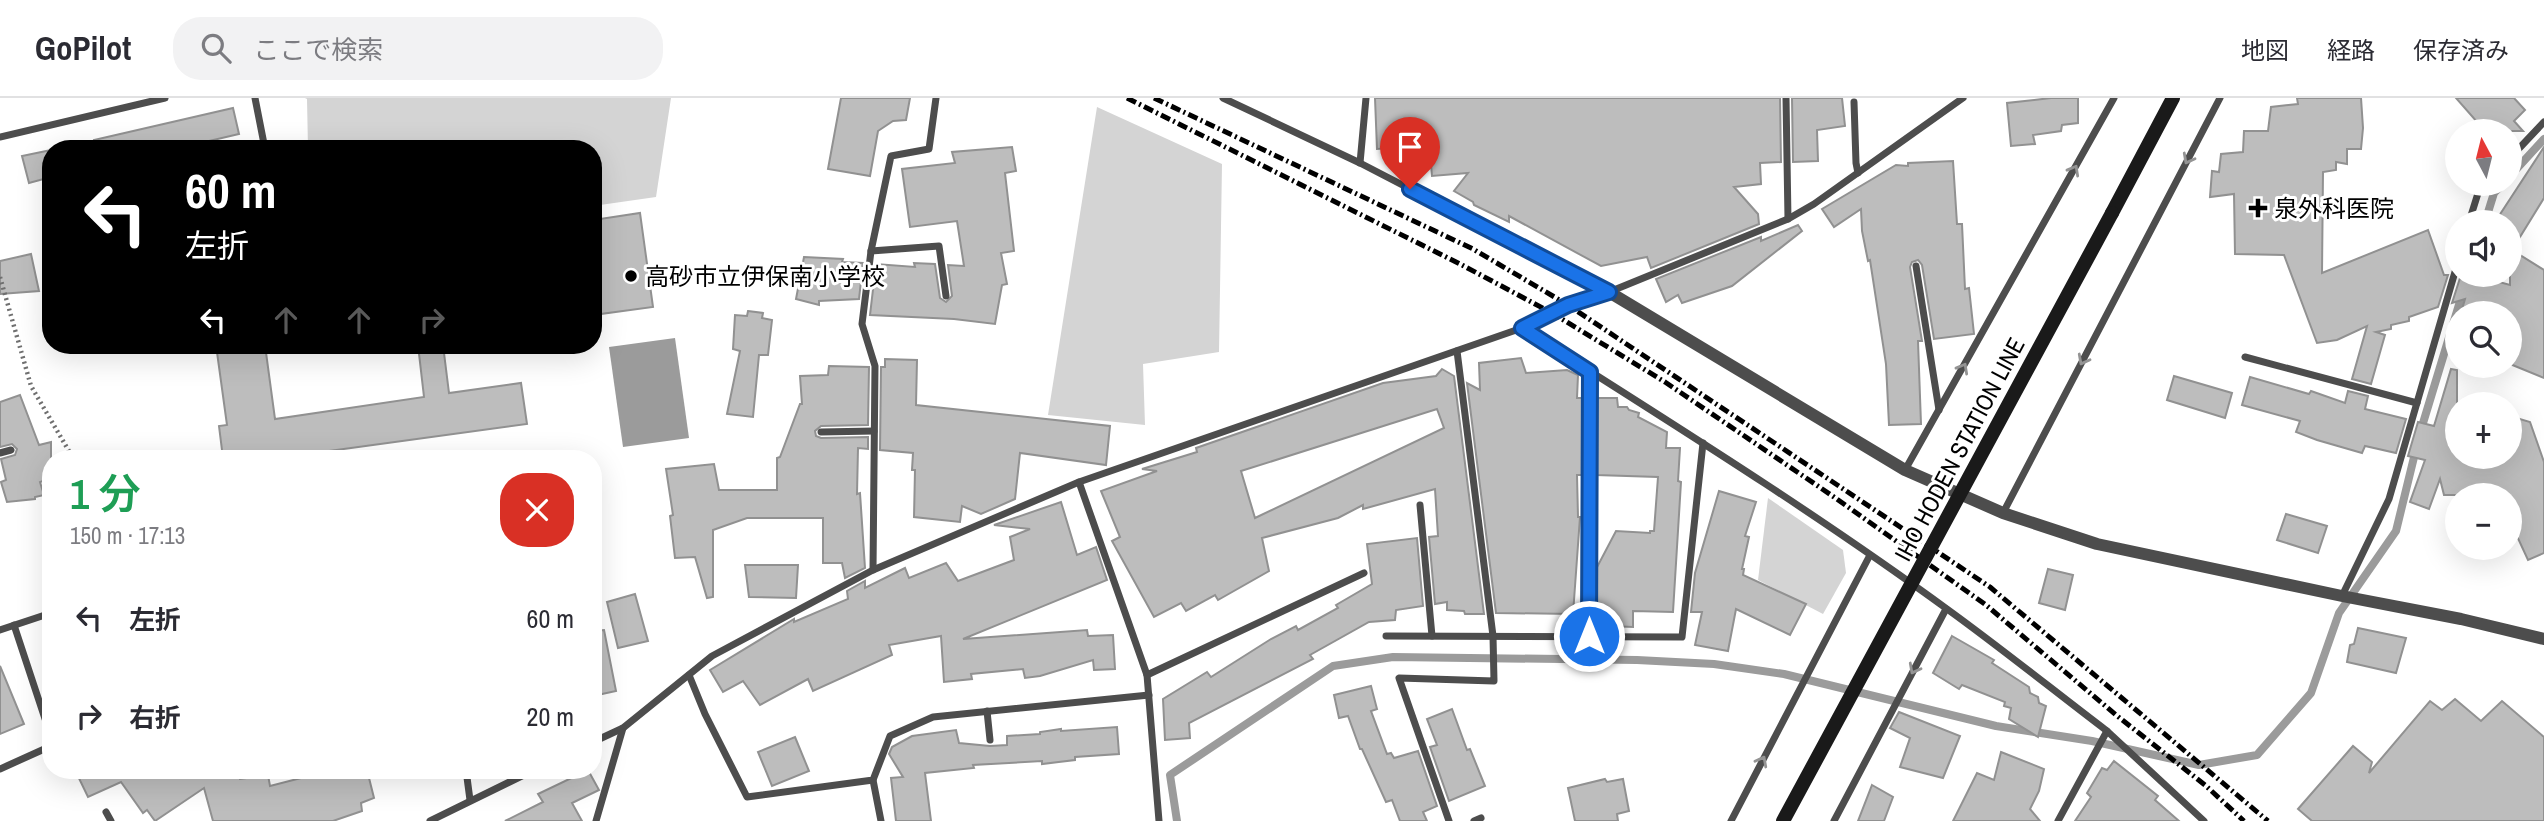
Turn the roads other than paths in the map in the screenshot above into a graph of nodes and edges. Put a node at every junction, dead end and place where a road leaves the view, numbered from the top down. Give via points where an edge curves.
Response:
1 (165, 98) edge
2 (255, 98) edge
3 (936, 98) edge
4 (1366, 98) edge
5 (1786, 98) edge
6 (1963, 98) edge
7 (2114, 98) edge
8 (2173, 98) edge
9 (2220, 98) edge
10 (1228, 99) edge
11 (1854, 102) dead end
12 (2544, 122) edge
13 (0, 137) edge
14 (263, 140) edge
15 (2522, 145) edge
16 (1360, 163) junction
17 (1858, 173) junction
18 (1788, 219) junction
19 (871, 251) junction
20 (1916, 266) dead end
21 (2451, 287) edge
22 (1609, 292) junction
23 (946, 296) dead end
24 (1522, 328) junction
25 (1457, 351) junction
26 (2245, 357) dead end
27 (1590, 372) junction
28 (2417, 402) junction
29 (1939, 410) junction
30 (874, 431) junction
31 (821, 432) dead end
32 (1703, 443) junction
33 (11, 450) dead end
34 (0, 453) edge
35 (1905, 470) junction
36 (1079, 482) junction
37 (1420, 505) dead end
38 (2003, 513) junction
39 (1870, 555) junction
40 (873, 570) junction
41 (1364, 573) dead end
42 (2342, 596) junction
43 (1946, 608) junction
44 (42, 616) edge
45 (15, 625) junction
46 (0, 630) edge
47 (1386, 636) dead end
48 (1433, 636) junction
49 (1493, 636) junction
50 (1589, 636) junction
51 (2544, 639) edge
52 (689, 674) junction
53 (1147, 675) junction
54 (1149, 695) junction
55 (42, 709) edge
56 (987, 711) junction
57 (623, 728) junction
58 (2107, 731) junction
59 (602, 738) edge
60 (990, 740) dead end
61 (42, 750) edge
62 (0, 769) edge
63 (467, 779) edge
64 (515, 779) edge
65 (873, 780) junction
66 (470, 800) junction
67 (106, 812) dead end
68 (2198, 819) edge
69 (111, 821) edge
70 (430, 821) edge
71 (596, 821) edge
72 (881, 821) edge
73 (1160, 821) edge
74 (1449, 821) edge
75 (1731, 821) edge
76 (1783, 821) edge
77 (1833, 821) edge
78 (2058, 821) edge

1 - 13 street
2 - 14 street
3 - 19 street via 929,149 891,156
4 - 16 street
5 - 18 street
6 - 17 street
29 -> 7 street
8 - 76 main road, IHO HODEN STATION LINE, bridge
9 -> 38 street
10 - 16 street
11 - 17 street
12 - 15 street
16 - 22 street
17 - 18 street
18 - 22 street
19 - 23 street via 939,246
19 - 30 street via 862,324 875,366
20 - 29 street
21 - 28 street
22 - 24 street via 1568,305
22 - 35 street
24 - 25 street
24 - 27 street
25 - 36 street
25 - 49 street
26 - 28 street
27 - 32 street
27 - 50 street
28 - 42 street via 2389,499
29 - 35 street
30 - 31 street
30 - 40 street
32 - 39 street
32 - 50 street via 1682,637
33 - 34 street
35 - 38 street
36 - 40 street
36 - 53 street
37 - 48 street
38 - 42 street via 2097,544
39 - 43 street
75 -> 39 street
40 - 52 street via 712,656
41 - 53 street
42 - 51 street
43 - 58 street
43 -> 77 street
44 - 45 street
45 - 46 street
45 - 55 street
47 - 48 street
48 - 49 street
49 - 50 street
49 - 74 street via 1494,681 1399,678
52 - 57 street
52 - 65 street via 747,797
53 - 54 street
54 - 56 street
54 - 73 street
56 - 60 street
56 - 65 street via 933,717 890,736
57 - 59 street
57 - 71 street
58 - 68 street
58 - 78 street
61 - 62 street
63 - 66 street
64 - 66 street
65 - 72 street
66 - 70 street
67 - 69 street

